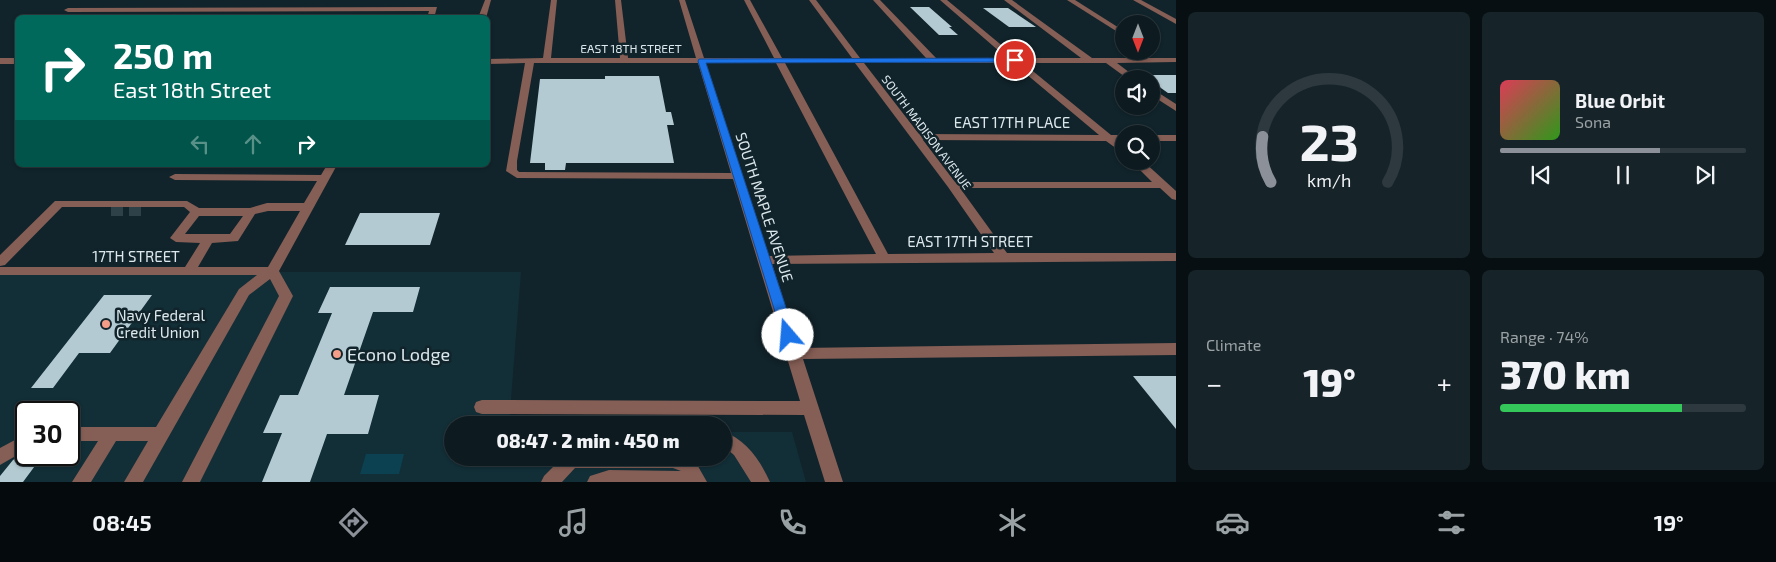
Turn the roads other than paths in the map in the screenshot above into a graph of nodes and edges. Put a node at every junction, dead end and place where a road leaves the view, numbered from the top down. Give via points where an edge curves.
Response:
1 (84, 0) edge
2 (256, 0) edge
3 (424, 0) edge
4 (488, 0) edge
5 (554, 0) edge
6 (618, 0) edge
7 (682, 0) edge
8 (747, 0) edge
9 (812, 0) edge
10 (876, 0) edge
11 (943, 0) edge
12 (1006, 0) edge
13 (1070, 0) edge
14 (1136, 0) edge
15 (246, 9) junction
16 (418, 9) junction
17 (415, 15) edge
18 (431, 15) edge
19 (483, 15) edge
20 (1176, 22) edge
21 (1115, 28) edge
22 (1160, 56) edge
23 (1015, 60) junction
24 (1090, 60) junction
25 (1108, 60) junction
26 (1166, 60) junction
27 (1176, 60) edge
28 (0, 61) edge
29 (490, 61) edge
30 (530, 61) junction
31 (547, 61) junction
32 (624, 61) junction
33 (702, 61) junction
34 (780, 61) junction
35 (858, 61) junction
36 (934, 61) junction
37 (15, 62) edge
38 (1176, 66) edge
39 (1122, 70) edge
40 (1160, 97) edge
41 (1176, 108) edge
42 (915, 138) junction
43 (1108, 138) junction
44 (1115, 138) edge
45 (1160, 138) edge
46 (1176, 138) edge
47 (1115, 144) edge
48 (331, 167) edge
49 (1146, 170) edge
50 (738, 176) junction
51 (176, 177) dead end
52 (324, 178) junction
53 (1163, 185) junction
54 (952, 186) junction
55 (1176, 197) edge
56 (94, 204) junction
57 (170, 204) junction
58 (308, 207) junction
59 (111, 210) tunnel mouth
60 (144, 210) tunnel mouth
61 (196, 212) junction
62 (251, 212) junction
63 (208, 238) junction
64 (1003, 256) junction
65 (1176, 257) edge
66 (884, 258) junction
67 (764, 260) junction
68 (0, 262) edge
69 (0, 271) edge
70 (272, 271) junction
71 (188, 272) junction
72 (1176, 349) edge
73 (794, 354) junction
74 (482, 407) dead end
75 (811, 408) junction
76 (112, 433) junction
77 (80, 434) edge
78 (161, 434) junction
79 (732, 442) edge
80 (15, 448) edge
81 (0, 457) edge
82 (565, 466) edge
83 (689, 466) edge
84 (698, 481) edge
85 (81, 482) edge
86 (133, 482) edge
87 (191, 482) edge
88 (550, 482) edge
89 (596, 482) edge
90 (761, 482) edge
91 (834, 482) edge

1 - 15 street via 68,10
2 - 15 street
3 - 16 street
4 - 19 street
5 - 31 street
6 - 32 street
7 - 33 street, SOUTH MAPLE AVENUE
8 - 34 street
9 - 35 street, SOUTH MADISON AVENUE
10 - 36 street
11 - 23 street
12 - 24 street
13 - 21 street
14 - 20 street
15 - 16 street
16 - 17 street
16 - 18 street via 434,9
22 - 26 street
23 - 24 street, EAST 18TH STREET
23 - 36 street, EAST 18TH STREET
23 - 43 street
24 - 25 street, EAST 18TH STREET
25 - 26 street, EAST 18TH STREET
25 - 39 street
26 - 27 street, EAST 18TH STREET
26 - 38 street
28 - 37 street
29 - 30 street, EAST 18TH STREET
30 - 31 street, EAST 18TH STREET
30 - 50 street via 512,161 511,170 517,175
31 - 32 street, EAST 18TH STREET
32 - 33 street, EAST 18TH STREET
33 - 34 street, EAST 18TH STREET
33 - 50 street, SOUTH MAPLE AVENUE
34 - 35 street, EAST 18TH STREET
34 - 66 street
35 - 36 street, EAST 18TH STREET
35 - 42 street, SOUTH MADISON AVENUE
40 - 41 street
42 - 43 street, EAST 17TH PLACE
42 - 54 street, SOUTH MADISON AVENUE
43 - 44 street, EAST 17TH PLACE
43 - 47 street
45 - 46 street
48 - 52 street
49 - 53 street
50 - 67 street, SOUTH MAPLE AVENUE
51 - 52 street
52 - 58 street
53 - 54 street
53 - 55 street
54 - 64 street, SOUTH MADISON AVENUE
56 - 57 street
56 - 59 street via 101,211
56 - 68 street via 59,204
57 - 60 street via 156,210
57 - 61 street via 187,204
58 - 62 street via 267,207
58 - 70 street
61 - 62 street
61 - 63 street via 176,238
62 - 63 street via 234,238
63 - 71 street
64 - 65 street, EAST 17TH STREET
64 - 66 street, EAST 17TH STREET
66 - 67 street, EAST 17TH STREET
67 - 73 street, SOUTH MAPLE AVENUE
69 - 71 street, 17TH STREET
70 - 71 street, 17TH STREET
70 - 78 street via 244,292
70 - 87 street via 286,296
72 - 73 street
73 - 75 street, SOUTH MAPLE AVENUE
74 - 75 street
75 - 91 street, SOUTH MAPLE AVENUE
76 - 77 street
76 - 78 street
76 - 85 street
78 - 86 street
79 - 90 street
80 - 81 street
82 - 88 street
83 - 84 street
84 - 89 street via 610,478

